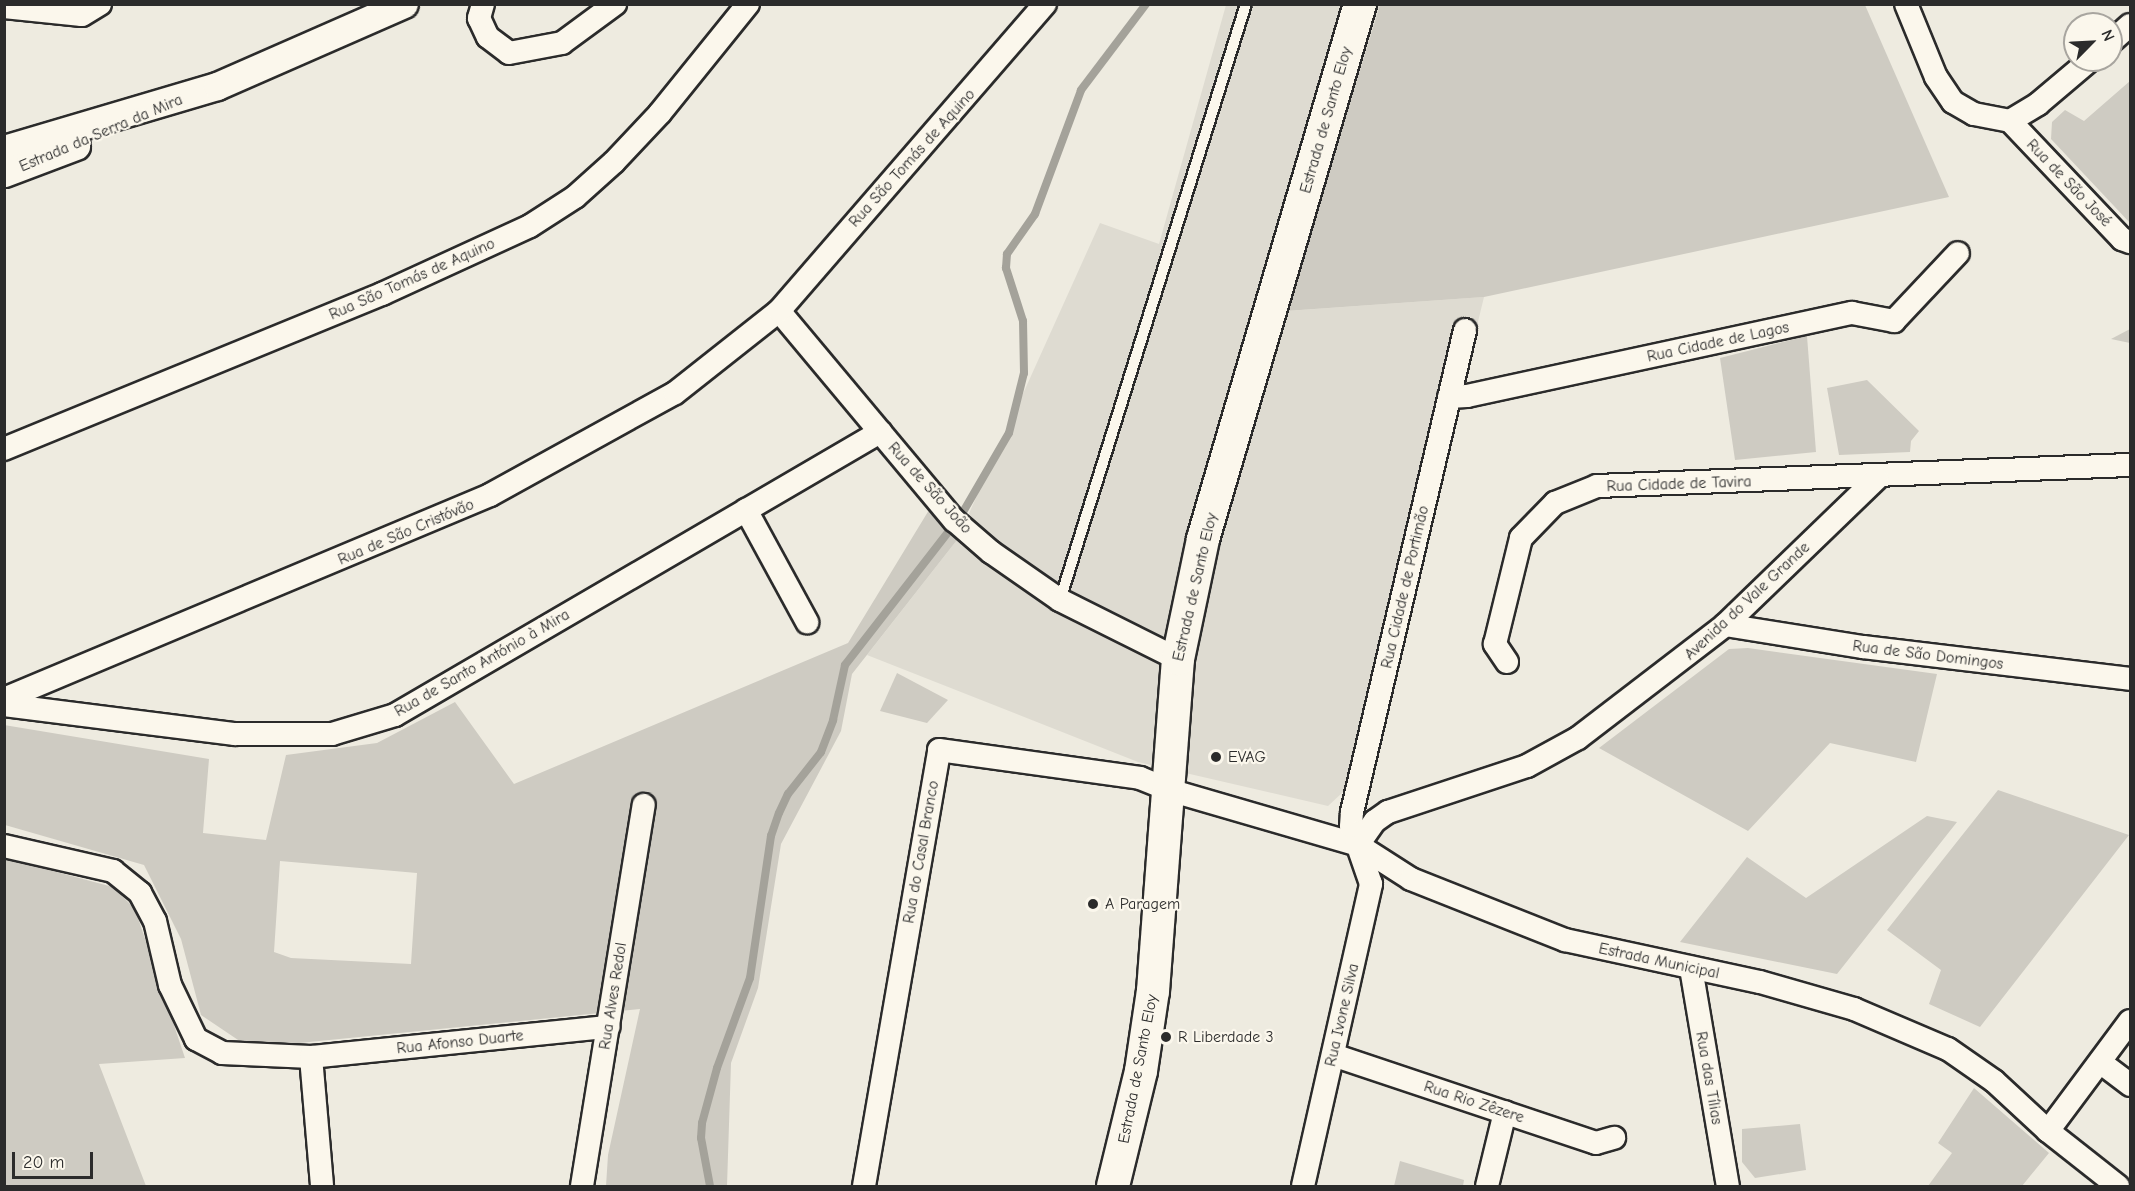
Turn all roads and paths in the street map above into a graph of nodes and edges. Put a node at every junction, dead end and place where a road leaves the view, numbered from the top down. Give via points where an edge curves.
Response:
1 (100, 4) edge
2 (404, 4) edge
3 (483, 4) edge
4 (615, 4) edge
5 (748, 4) edge
6 (1045, 4) edge
7 (1246, 4) edge
8 (1360, 4) edge
9 (1906, 4) edge
10 (4, 7) edge
11 (2076, 72) edge
12 (198, 92) junction
13 (2010, 121) junction
14 (4, 149) edge
15 (4, 173) edge
16 (2130, 242) edge
17 (1958, 253) dead end
18 (779, 311) junction
19 (1465, 330) dead end
20 (1449, 397) junction
21 (880, 432) junction
22 (4, 449) edge
23 (2130, 465) edge
24 (1877, 478) junction
25 (746, 510) junction
26 (1060, 600) junction
27 (807, 622) dead end
28 (1725, 625) junction
29 (1178, 659) junction
30 (1507, 662) dead end
31 (2130, 679) edge
32 (4, 699) edge
33 (4, 705) edge
34 (1169, 790) junction
35 (644, 805) dead end
36 (1358, 845) junction
37 (4, 846) edge
38 (1691, 968) junction
39 (2130, 1021) edge
40 (608, 1027) junction
41 (1333, 1055) junction
42 (311, 1057) junction
43 (2100, 1062) junction
44 (2130, 1084) edge
45 (1505, 1112) junction
46 (2048, 1131) junction
47 (1614, 1138) dead end
48 (322, 1186) edge
49 (582, 1186) edge
50 (864, 1186) edge
51 (1113, 1186) edge
52 (1303, 1186) edge
53 (1487, 1186) edge
54 (1728, 1186) edge
55 (2118, 1186) edge

1 - 10 street via 82,15
2 - 12 street, Estrada da Serra da Mira via 366,24
3 - 4 street via 479,18 488,37 509,53 562,44
5 - 22 street, Rua São Tomás de Aquino via 660,113 614,162 575,197 530,226 382,294
6 - 18 street, Rua São Tomás de Aquino
7 - 26 lane
8 - 29 main road, Estrada de Santo Eloy via 1203,539
9 - 13 street via 1936,77 1953,102 1990,119
11 - 13 street via 2038,104
12 - 14 street, Estrada da Serra da Mira
12 - 15 street, Estrada da Serra da Mira via 104,135
13 - 16 street, Rua de São José via 2122,239
17 - 20 street, Rua Cidade de Lagos via 1893,321 1852,313
18 - 21 street, Rua de São João
18 - 32 street, Rua de São Cristóvão via 675,393 490,495
19 - 20 street, Rua Cidade de Portimão
20 - 36 street, Rua Cidade de Portimão via 1352,812 1351,826
21 - 25 street, Rua de Santo António à Mira
21 - 26 street, Rua de São João via 954,520 991,552
23 - 24 street
24 - 28 street, Avenida do Vale Grande
24 - 30 street, Rua Cidade de Tavira via 1597,486 1555,503 1521,538 1509,574 1495,644
25 - 27 street
25 - 33 street, Rua de Santo António à Mira via 395,715 332,734 236,734
26 - 29 street, Rua de São João
28 - 31 street, Rua de São Domingos via 1863,647
28 - 36 street, Avenida do Vale Grande via 1682,661 1547,757 1388,812 1375,821
29 - 34 main road, Estrada de Santo Eloy
34 - 36 street, Estrada Municipal
34 - 50 street, Rua do Casal Branco via 1140,778 939,750
34 - 51 main road, Estrada de Santo Eloy via 1153,991 1141,1071
35 - 40 street, Rua Alves Redol
36 - 38 street, Estrada Municipal via 1411,879 1565,939
36 - 41 street, Rua Ivone Silva via 1371,884
37 - 42 street, Rua Afonso Duarte via 113,871 140,893 155,921 170,985 196,1039 222,1053
38 - 46 street, Estrada Municipal via 1805,993 1948,1049 1994,1081
38 - 54 street, Rua das Tílias
39 - 43 street
40 - 42 street, Rua Afonso Duarte
40 - 49 street, Rua Alves Redol
41 - 45 street, Rua Rio Zêzere
41 - 52 street, Rua Ivone Silva
42 - 48 street
43 - 44 street
43 - 46 street
45 - 47 street, Rua Rio Zêzere via 1596,1143
45 - 53 street
46 - 55 street, Estrada Municipal

